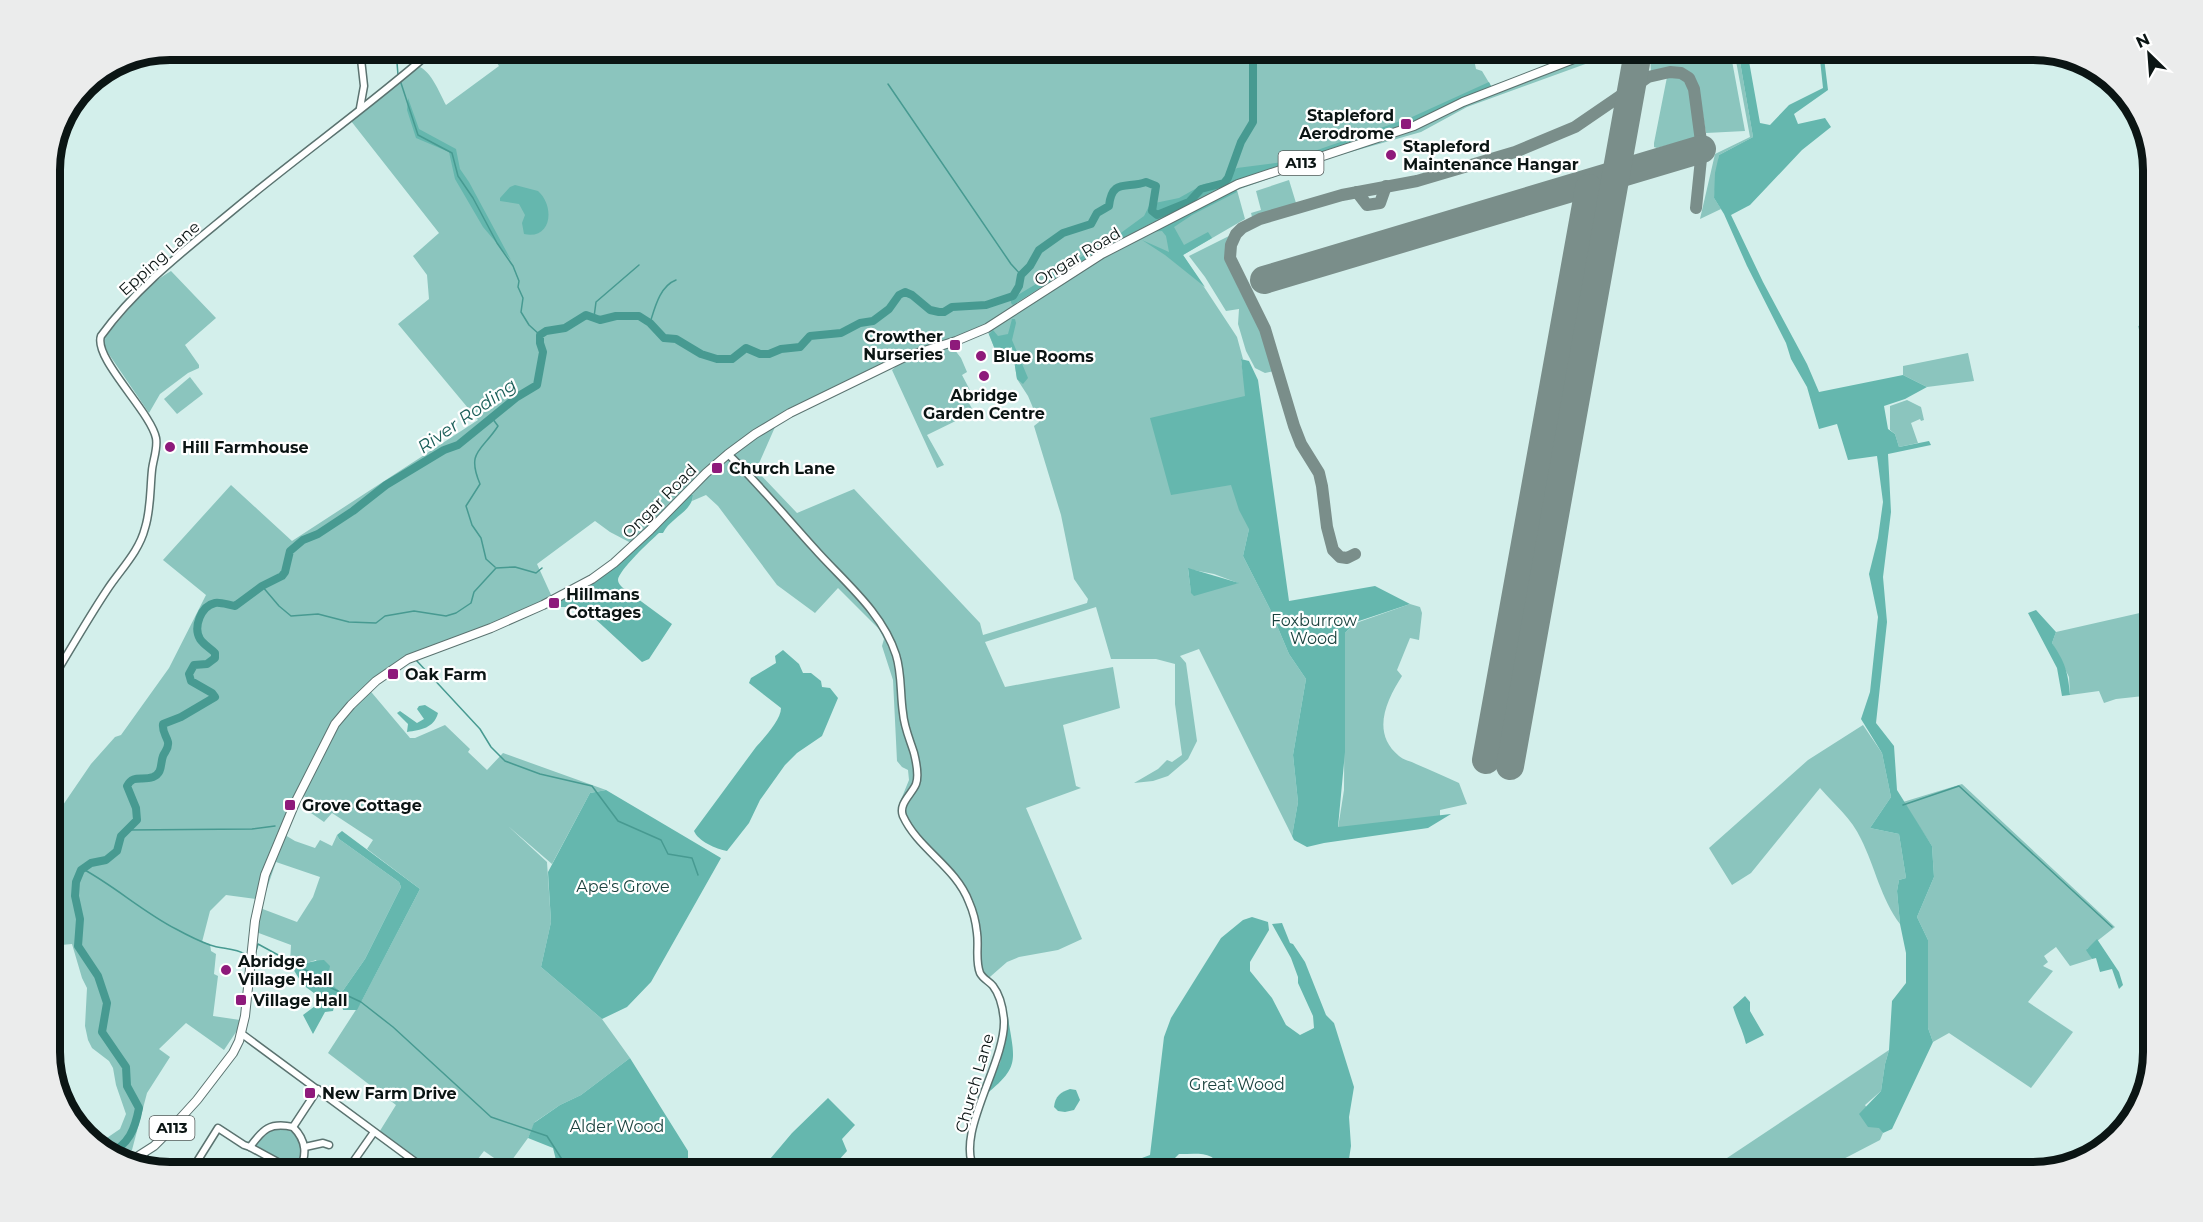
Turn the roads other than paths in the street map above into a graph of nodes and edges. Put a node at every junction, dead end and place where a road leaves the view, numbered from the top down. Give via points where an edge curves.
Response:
1 (361, 60) edge
2 (420, 60) edge
3 (1571, 60) edge
4 (364, 86) junction
5 (377, 94) junction
6 (360, 108) junction
7 (728, 454) junction
8 (60, 666) edge
9 (242, 1034) junction
10 (318, 1089) junction
11 (292, 1127) junction
12 (374, 1132) junction
13 (329, 1145) dead end
14 (250, 1147) junction
15 (305, 1147) junction
16 (143, 1154) junction
17 (138, 1157) edge
18 (146, 1159) edge
19 (198, 1162) edge
20 (278, 1162) edge
21 (303, 1162) edge
22 (354, 1162) edge
23 (414, 1162) edge
24 (972, 1162) edge

1 - 4 street
2 - 5 street, Epping Lane
3 - 7 main road, Ongar Road / A113 via 1463,102 1414,126 1238,184 1102,254 987,328 905,357 826,395 781,418
4 - 5 street
4 - 6 street
5 - 6 street, Epping Lane
6 - 8 street, Epping Lane via 144,286 101,336 103,354 156,435 148,518 137,547
7 - 9 main road, Ongar Road / A113 via 650,530 592,579 491,628 408,659 376,681 335,724 266,875 255,921
7 - 24 street, Church Lane via 868,605 897,656 903,715 917,768 917,783 901,813 951,872 969,901 977,932 980,972 993,986 1004,1019 997,1063 974,1127
9 - 10 street
9 - 16 main road, Ongar Road / A113 via 233,1053 197,1100
10 - 11 street
10 - 12 street
11 - 14 street via 272,1126
11 - 15 street
12 - 22 street
12 - 23 street
13 - 15 street
14 - 19 street via 218,1128
14 - 20 street
15 - 21 street
16 - 17 main road, Ongar Road / A113
16 - 18 street

